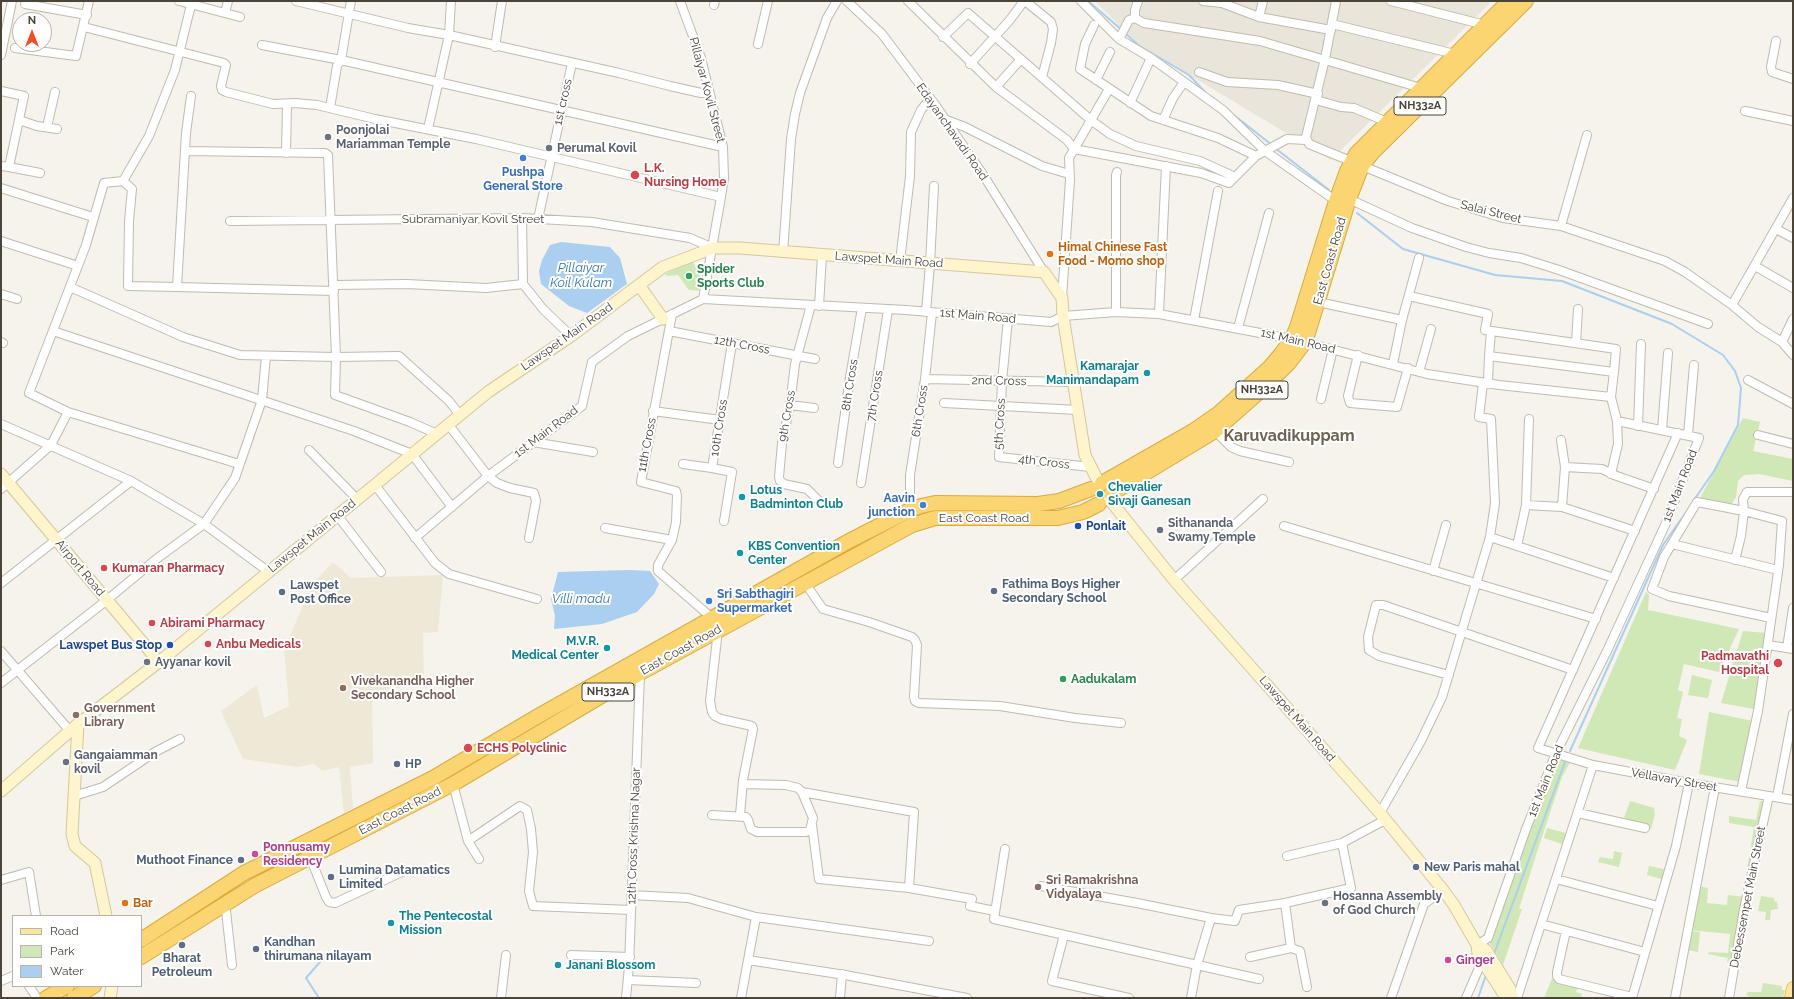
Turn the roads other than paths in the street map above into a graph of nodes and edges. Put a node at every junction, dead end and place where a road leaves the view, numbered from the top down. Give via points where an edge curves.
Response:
1 (12, 1) edge
2 (89, 1) edge
3 (179, 1) edge
4 (228, 1) edge
5 (296, 1) edge
6 (351, 1) edge
7 (451, 1) edge
8 (502, 1) edge
9 (680, 1) edge
10 (768, 1) edge
11 (837, 1) edge
12 (847, 1) edge
13 (908, 1) edge
14 (1025, 1) edge
15 (1081, 1) edge
16 (1138, 1) edge
17 (1203, 1) edge
18 (1263, 1) edge
19 (1336, 1) edge
20 (1391, 1) edge
21 (1509, 1) edge
22 (1526, 1) edge
23 (1222, 2) edge
24 (192, 3) edge
25 (25, 4) dead end
26 (349, 12) junction
27 (225, 13) junction
28 (87, 15) junction
29 (240, 17) dead end
30 (1259, 17) junction
31 (1135, 18) junction
32 (1094, 25) dead end
33 (1485, 25) junction
34 (84, 27) junction
35 (1332, 27) junction
36 (449, 35) junction
37 (994, 36) junction
38 (943, 37) junction
39 (1119, 39) junction
40 (1776, 41) dead end
41 (758, 44) dead end
42 (262, 45) dead end
43 (495, 46) junction
44 (46, 52) edge
45 (180, 52) junction
46 (1110, 52) dead end
47 (1455, 54) junction
48 (1, 55) edge
49 (1151, 58) junction
50 (1021, 59) junction
51 (1325, 59) junction
52 (341, 60) junction
53 (572, 63) junction
54 (970, 64) junction
55 (1200, 72) dead end
56 (1042, 77) junction
57 (1793, 79) edge
58 (1096, 80) junction
59 (1184, 82) junction
60 (438, 83) junction
61 (996, 88) junction
62 (1421, 88) junction
63 (1109, 89) junction
64 (1, 91) edge
65 (55, 92) dead end
66 (709, 93) junction
67 (191, 96) dead end
68 (1317, 97) junction
69 (930, 99) junction
70 (291, 103) junction
71 (1130, 103) junction
72 (330, 108) junction
73 (561, 110) junction
74 (1745, 111) dead end
75 (944, 119) junction
76 (19, 120) junction
77 (1163, 120) junction
78 (1092, 121) junction
79 (1793, 121) edge
80 (1387, 122) junction
81 (47, 127) junction
82 (57, 129) dead end
83 (428, 129) junction
84 (1586, 135) dead end
85 (1306, 140) junction
86 (723, 147) junction
87 (1074, 149) junction
88 (1268, 150) junction
89 (186, 151) junction
90 (286, 153) junction
91 (1256, 156) junction
92 (551, 158) junction
93 (1357, 164) junction
94 (1166, 166) junction
95 (5, 167) edge
96 (1118, 172) dead end
97 (40, 173) dead end
98 (1070, 174) junction
99 (1235, 177) junction
100 (123, 181) junction
101 (934, 186) dead end
102 (1, 188) edge
103 (1218, 191) dead end
104 (721, 197) junction
105 (1793, 198) edge
106 (1342, 200) junction
107 (1269, 213) dead end
108 (93, 217) junction
109 (522, 218) junction
110 (538, 219) junction
111 (330, 220) junction
112 (230, 221) dead end
113 (1561, 226) junction
114 (1776, 229) junction
115 (1793, 238) edge
116 (1, 241) edge
117 (713, 248) junction
118 (783, 253) junction
119 (822, 255) junction
120 (1419, 258) dead end
121 (900, 261) junction
122 (930, 264) junction
123 (78, 266) junction
124 (1755, 266) junction
125 (1044, 272) junction
126 (523, 284) junction
127 (639, 285) junction
128 (70, 287) junction
129 (177, 287) junction
130 (334, 288) junction
131 (1793, 288) edge
132 (1, 294) edge
133 (1409, 296) junction
134 (1062, 298) junction
135 (17, 299) dead end
136 (703, 299) junction
137 (1318, 302) junction
138 (815, 305) junction
139 (1732, 305) junction
140 (862, 308) junction
141 (1578, 309) dead end
142 (888, 310) junction
143 (929, 312) junction
144 (1116, 312) junction
145 (1159, 314) junction
146 (1063, 316) junction
147 (668, 317) junction
148 (1008, 319) junction
149 (1793, 319) edge
150 (1194, 320) junction
151 (1402, 320) junction
152 (1708, 324) dead end
153 (1238, 328) junction
154 (1431, 329) dead end
155 (53, 331) junction
156 (1491, 331) junction
157 (669, 332) junction
158 (571, 336) junction
159 (1298, 340) junction
160 (1782, 342) junction
161 (732, 343) junction
162 (1576, 343) junction
163 (1641, 344) dead end
164 (1333, 349) junction
165 (1668, 353) dead end
166 (1358, 355) junction
167 (1793, 355) edge
168 (266, 356) junction
169 (797, 356) junction
170 (1489, 356) junction
171 (336, 357) junction
172 (815, 359) dead end
173 (1393, 364) junction
174 (1694, 366) dead end
175 (1408, 368) junction
176 (1419, 372) junction
177 (1614, 372) junction
178 (925, 379) junction
179 (1748, 380) dead end
180 (1002, 381) junction
181 (1073, 382) junction
182 (1486, 383) junction
183 (1611, 397) junction
184 (1321, 399) dead end
185 (262, 400) junction
186 (944, 403) dead end
187 (1793, 404) edge
188 (790, 405) junction
189 (1001, 406) junction
190 (814, 408) dead end
191 (1078, 410) junction
192 (653, 411) junction
193 (68, 412) junction
194 (460, 415) junction
195 (1529, 419) dead end
196 (720, 420) junction
197 (1617, 421) junction
198 (1, 424) edge
199 (448, 424) junction
200 (1638, 426) junction
201 (1662, 430) junction
202 (1215, 431) junction
203 (436, 434) junction
204 (1678, 434) junction
205 (1688, 435) junction
206 (1758, 435) dead end
207 (1561, 440) dead end
208 (533, 442) junction
209 (1793, 444) edge
210 (51, 445) junction
211 (309, 450) dead end
212 (593, 452) dead end
213 (412, 454) junction
214 (998, 457) joint
215 (1289, 462) dead end
216 (838, 463) dead end
217 (239, 464) junction
218 (683, 464) dead end
219 (1090, 467) junction
220 (1565, 467) junction
221 (712, 468) junction
222 (1, 474) edge
223 (1611, 474) junction
224 (488, 476) junction
225 (131, 481) junction
226 (861, 483) dead end
227 (375, 485) junction
228 (5, 486) edge
229 (1654, 489) junction
230 (1102, 492) junction
231 (1793, 492) edge
232 (1263, 499) dead end
233 (357, 500) junction
234 (820, 502) dead end
235 (1526, 505) junction
236 (1562, 506) junction
237 (452, 507) junction
238 (910, 510) junction
239 (1744, 511) junction
240 (337, 516) junction
241 (724, 521) dead end
242 (204, 524) junction
243 (1446, 525) dead end
244 (1284, 526) dead end
245 (605, 528) dead end
246 (1635, 531) junction
247 (1490, 537) junction
248 (415, 538) junction
249 (529, 538) dead end
250 (56, 540) junction
251 (672, 540) junction
252 (1672, 544) junction
253 (1516, 546) junction
254 (1735, 560) junction
255 (1778, 570) junction
256 (1433, 571) junction
257 (269, 572) junction
258 (381, 572) dead end
259 (1614, 578) junction
260 (1174, 580) junction
261 (1, 583) edge
262 (805, 583) junction
263 (1476, 583) junction
264 (537, 599) dead end
265 (107, 600) junction
266 (1793, 608) edge
267 (1771, 618) junction
268 (1596, 619) junction
269 (715, 624) junction
270 (1462, 631) junction
271 (1768, 645) junction
272 (1790, 648) edge
273 (1, 651) edge
274 (159, 662) junction
275 (18, 670) junction
276 (1573, 670) junction
277 (640, 673) junction
278 (1449, 676) junction
279 (1, 683) edge
280 (1793, 714) edge
281 (1121, 723) dead end
282 (74, 727) junction
283 (180, 739) dead end
284 (1556, 753) junction
285 (1593, 765) junction
286 (1689, 783) junction
287 (453, 784) junction
288 (743, 784) junction
289 (1715, 787) junction
290 (1, 790) edge
291 (1741, 791) junction
292 (802, 792) junction
293 (74, 796) junction
294 (1773, 796) junction
295 (1793, 800) edge
296 (1578, 813) junction
297 (712, 814) dead end
298 (740, 815) junction
299 (1382, 816) junction
300 (812, 825) junction
301 (1645, 828) dead end
302 (468, 841) junction
303 (1342, 843) junction
304 (1005, 849) dead end
305 (1287, 856) dead end
306 (310, 857) junction
307 (479, 859) dead end
308 (406, 870) dead end
309 (1556, 879) junction
310 (1, 880) edge
311 (1041, 886) dead end
312 (909, 888) junction
313 (1443, 890) junction
314 (631, 895) junction
315 (1285, 903) junction
316 (222, 905) junction
317 (1658, 906) junction
318 (631, 910) junction
319 (995, 911) junction
320 (36, 915) edge
321 (106, 915) edge
322 (756, 917) junction
323 (1211, 918) junction
324 (1542, 924) junction
325 (1566, 930) junction
326 (1064, 935) junction
327 (142, 939) edge
328 (929, 941) dead end
329 (1477, 945) junction
330 (1291, 948) junction
331 (1645, 952) junction
332 (142, 956) edge
333 (506, 956) dead end
334 (571, 956) dead end
335 (630, 957) junction
336 (1250, 957) dead end
337 (748, 960) junction
338 (1482, 961) junction
339 (232, 964) dead end
340 (1197, 965) junction
341 (842, 974) junction
342 (12, 976) edge
343 (1259, 979) dead end
344 (628, 980) junction
345 (1, 981) edge
346 (696, 983) dead end
347 (31, 987) edge
348 (65, 987) edge
349 (92, 987) edge
350 (112, 987) edge
351 (1307, 987) dead end
352 (1793, 988) edge
353 (1632, 997) edge
354 (37, 998) edge
355 (46, 998) edge
356 (74, 998) edge
357 (110, 998) edge
358 (501, 998) edge
359 (626, 998) edge
360 (741, 998) edge
361 (840, 998) edge
362 (967, 998) edge
363 (1129, 998) edge
364 (1191, 998) edge
365 (1391, 998) edge
366 (1466, 998) edge
367 (1512, 998) edge
368 (1517, 998) edge
369 (1675, 998) edge
370 (1729, 998) edge
371 (1791, 998) edge

1 - 48 street
2 - 28 street
3 - 24 street
4 - 27 street
5 - 26 street
6 - 26 street
7 - 36 street
8 - 43 street
9 - 66 street, Pillaiyar Kovil Street via 695,40
10 - 41 street
11 - 118 street via 827,18 795,114
12 - 69 street, Edayanchavadi Road via 882,34
13 - 38 street
14 - 37 street
14 - 56 street via 1051,22 1053,29
15 - 39 street
16 - 31 street
17 - 23 street
18 - 30 street
19 - 35 street
20 - 33 street
21 - 33 highway, East Coast Road / NH332A
22 - 93 highway, East Coast Road / NH332A via 1373,152
23 - 30 street
24 - 27 street
24 - 45 street
25 - 28 street
26 - 36 street via 408,28
26 - 52 street
27 - 29 street
28 - 34 street
30 - 35 street
31 - 39 street via 1125,26
31 - 51 street via 1144,23 1260,41
32 - 58 street via 1085,44 1080,69
33 - 47 highway, East Coast Road / NH332A
34 - 44 street via 76,56
34 - 45 street
35 - 47 street
35 - 51 street
36 - 43 street
36 - 60 street
37 - 38 street via 968,13
37 - 50 street
37 - 54 street
38 - 54 street
39 - 49 street
40 - 57 street via 1772,72
42 - 52 street
43 - 53 street
45 - 70 street via 224,63 226,65 221,86 226,92 274,104
45 - 100 street via 149,136
46 - 58 street
47 - 62 highway, East Coast Road / NH332A
49 - 59 street
49 - 71 street
50 - 56 street
50 - 61 street
51 - 62 street
51 - 68 street
52 - 60 street
52 - 72 street via 337,66
53 - 66 street
53 - 73 street, 1st cross
54 - 61 street
55 - 68 street via 1227,82 1278,86
56 - 78 street
58 - 63 street
59 - 77 street
59 - 88 street via 1223,110
60 - 73 street
60 - 83 street
61 - 87 street via 1067,140
62 - 80 highway, East Coast Road / NH332A
63 - 71 street
63 - 78 street
64 - 76 street via 24,96
65 - 81 street
66 - 86 street, Pillaiyar Kovil Street
67 - 89 street
68 - 80 street via 1341,107 1354,108
68 - 85 street
69 - 75 street, Edayanchavadi Road
69 - 121 street via 921,110 911,132 910,176
70 - 72 street
70 - 90 street
71 - 77 street
72 - 83 street
73 - 86 street
73 - 92 street, 1st cross
74 - 79 street
75 - 98 street via 1042,166
75 - 125 street, Edayanchavadi Road via 982,173
76 - 81 street
76 - 95 street
77 - 91 street via 1218,138
78 - 87 street
78 - 99 street via 1110,134 1136,146 1200,161
80 - 93 highway, East Coast Road / NH332A via 1364,144
81 - 82 street
83 - 92 street
84 - 113 street
85 - 88 street via 1287,139
85 - 93 street, Salai Street via 1309,144
86 - 104 street, Pillaiyar Kovil Street via 724,178
87 - 94 street
87 - 98 street via 1069,158
88 - 91 street
88 - 106 street
89 - 90 street
89 - 129 street
90 - 111 street via 328,155
91 - 99 street
92 - 104 street
92 - 110 street, 1st cross
93 - 106 highway, East Coast Road / NH332A
93 - 113 street, Salai Street via 1448,201 1503,218
94 - 99 street via 1201,173 1229,183
94 - 145 street
95 - 97 street
96 - 144 street
98 - 134 street
100 - 108 street via 104,183
100 - 129 street via 132,189 128,286
101 - 122 street, 6th Cross
102 - 108 street
103 - 150 street
104 - 117 street, Pillaiyar Kovil Street
105 - 114 street
106 - 137 highway, East Coast Road / NH332A
106 - 152 street via 1466,247 1521,258 1559,270
106 - 159 highway, East Coast Road / NH332A via 1297,327
107 - 153 street
108 - 123 street
109 - 110 street, Subramaniyar Kovil Street
109 - 111 street, Subramaniyar Kovil Street
109 - 126 street
110 - 117 street, Subramaniyar Kovil Street via 592,222 690,238
111 - 112 street, Subramaniyar Kovil Street
111 - 130 street
113 - 139 street, Salai Street via 1665,261
114 - 115 street
114 - 124 street
116 - 123 street
117 - 118 street, Lawspet Main Road
117 - 127 street, Lawspet Main Road via 663,267
117 - 136 street, Pillaiyar Kovil Street
118 - 119 street, Lawspet Main Road
119 - 121 street, Lawspet Main Road
119 - 138 street, 9th Cross
120 - 133 street
121 - 122 street, Lawspet Main Road
122 - 125 street, Lawspet Main Road
122 - 143 street, 6th Cross
123 - 128 street
124 - 131 street
124 - 139 street
125 - 134 street
126 - 130 street via 486,288 407,284
126 - 158 street via 543,309
127 - 147 street
127 - 158 street, Lawspet Main Road
128 - 155 street
128 - 168 street via 184,337 240,355
129 - 130 street
130 - 171 street
132 - 135 street
133 - 151 street
133 - 156 street via 1488,314 1485,330
134 - 146 street, Lawspet Main Road
136 - 138 street, 1st Main Road
136 - 147 street, 1st Main Road
137 - 151 street
137 - 159 highway, East Coast Road / NH332A
138 - 140 street, 1st Main Road
138 - 169 street, 9th Cross
139 - 160 street, Salai Street via 1758,327
140 - 142 street, 1st Main Road
140 - 216 street, 8th Cross
141 - 162 street
142 - 143 street, 1st Main Road
142 - 226 street, 7th Cross
143 - 148 street, 1st Main Road
143 - 178 street, 6th Cross
144 - 145 street, 1st Main Road
144 - 146 street, 1st Main Road
145 - 150 street, 1st Main Road
146 - 148 street, 1st Main Road via 1051,322
146 - 181 street, Lawspet Main Road
147 - 157 street, 11th Cross
147 - 208 street, 1st Main Road via 628,336 592,362 582,406
148 - 180 street, 5th Cross
149 - 160 street
150 - 153 street, 1st Main Road
151 - 173 street
153 - 159 street, 1st Main Road
154 - 176 street
155 - 185 street
155 - 193 street via 29,393
156 - 162 street
156 - 170 street
157 - 161 street, 12th Cross
157 - 192 street, 11th Cross
158 - 194 street, Lawspet Main Road via 488,392
159 - 164 street, 1st Main Road
159 - 202 highway, East Coast Road / NH332A via 1289,364
159 - 230 highway, East Coast Road / NH332A via 1219,413
160 - 167 street, Salai Street
161 - 169 street, 12th Cross
161 - 196 street, 10th Cross
162 - 177 street via 1616,349
163 - 200 street
164 - 166 street, 1st Main Road
164 - 184 street
165 - 201 street
166 - 173 street, 1st Main Road
166 - 175 street via 1348,396 1350,403 1397,406
168 - 171 street
168 - 185 street
169 - 172 street, 12th Cross
169 - 188 street, 9th Cross
170 - 177 street
170 - 182 street
171 - 194 street via 399,356 449,401
171 - 203 street via 335,395
173 - 175 street, 1st Main Road
174 - 205 street
175 - 176 street, 1st Main Road
176 - 182 street, 1st Main Road
177 - 183 street
178 - 180 street, 2nd Cross
178 - 238 street, 6th Cross via 910,475
179 - 187 street
180 - 181 street, 2nd Cross
180 - 189 street, 5th Cross
181 - 191 street, Lawspet Main Road
182 - 183 street, 1st Main Road
182 - 247 street via 1479,417 1491,419 1495,503
183 - 197 street
185 - 213 street
185 - 217 street
186 - 189 street
188 - 190 street
188 - 234 street, 9th Cross via 778,477 780,481 807,489
189 - 191 street
189 - 214 street, 5th Cross
191 - 219 street, Lawspet Main Road via 1085,455
192 - 196 street
192 - 251 street, 11th Cross via 641,482 676,491 676,522
193 - 210 street
193 - 217 street
194 - 199 street, Lawspet Main Road
195 - 235 street
196 - 221 street, 10th Cross
197 - 200 street, 1st Main Road
197 - 223 street via 1618,444
198 - 210 street
199 - 203 street, Lawspet Main Road
199 - 224 street
200 - 201 street, 1st Main Road
201 - 204 street, 1st Main Road
202 - 215 street via 1240,451
202 - 230 highway, East Coast Road / NH332A
203 - 213 street, Lawspet Main Road
204 - 205 street, 1st Main Road
204 - 229 street
205 - 284 street, 1st Main Road via 1699,438 1666,523 1607,651
206 - 209 street
207 - 220 street
208 - 212 street
208 - 224 street, 1st Main Road
210 - 225 street
210 - 228 street
211 - 233 street
213 - 227 street, Lawspet Main Road
213 - 237 street
214 - 219 street, 4th Cross
217 - 242 street via 234,478
218 - 221 street
219 - 230 street, Lawspet Main Road
220 - 223 street via 1602,469
220 - 236 street
221 - 241 street, 10th Cross via 732,472
222 - 228 street, Airport Road
223 - 229 street
224 - 237 street, 1st Main Road
224 - 249 street via 503,486 534,493 536,501
225 - 242 street
225 - 250 street
227 - 233 street, Lawspet Main Road
227 - 248 street
228 - 250 street, Airport Road
229 - 246 street
230 - 238 highway, East Coast Road / NH332A via 1038,504 935,503
230 - 260 street, Lawspet Main Road
230 - 262 highway, East Coast Road / NH332A via 1083,512 1058,518 923,520
231 - 239 street via 1747,492
232 - 260 street
233 - 240 street, Lawspet Main Road
235 - 236 street
235 - 253 street
236 - 246 street
237 - 248 street, 1st Main Road
238 - 269 highway, East Coast Road / NH332A via 849,541
239 - 252 street via 1697,502
239 - 254 street
239 - 255 street via 1782,521
240 - 257 street, Lawspet Main Road
240 - 258 street
242 - 257 street
242 - 265 street
243 - 256 street
244 - 256 street
245 - 251 street
246 - 259 street
247 - 253 street
247 - 263 street
248 - 264 street via 435,563 450,574
250 - 261 street
250 - 265 street, Airport Road
251 - 269 street, 11th Cross via 658,565 658,571
252 - 254 street
252 - 267 street via 1664,557 1652,589 1670,596
253 - 259 street
254 - 255 street
255 - 267 street
256 - 263 street
257 - 274 street, Lawspet Main Road
259 - 268 street
260 - 299 street, Lawspet Main Road
262 - 269 highway, East Coast Road / NH332A
262 - 281 street via 823,609 869,622 915,640 917,645 914,697 919,703 1000,706
263 - 268 street
263 - 270 street
265 - 274 street, Airport Road
265 - 275 street
266 - 272 street
267 - 271 street
268 - 276 street
269 - 277 highway, East Coast Road / NH332A
269 - 288 street via 710,707 715,716 752,726 753,729
269 - 327 highway, East Coast Road / NH332A via 540,715 433,778 244,873
270 - 276 street
270 - 278 street
270 - 278 street via 1383,605 1376,605 1374,609 1367,644 1369,650 1378,656
271 - 272 street
271 - 291 street via 1758,711
273 - 275 street
274 - 282 street, Lawspet Main Road
275 - 279 street
275 - 282 street
276 - 284 street, Vellavary Street via 1538,748
277 - 287 highway, East Coast Road / NH332A
277 - 314 street, 12th Cross Krishna Nagar
278 - 299 street via 1421,741
280 - 294 street, Debessempet Main Street
282 - 290 street, Lawspet Main Road
282 - 293 street
283 - 293 street via 155,752 103,787
284 - 285 street, Vellavary Street
284 - 329 street, 1st Main Road via 1488,938
285 - 286 street, Vellavary Street
285 - 296 street
286 - 289 street, Vellavary Street
286 - 317 street via 1676,846
287 - 302 street
287 - 306 highway, East Coast Road / NH332A
288 - 292 street via 786,785 798,788
288 - 298 street
289 - 291 street, Vellavary Street
289 - 369 street
291 - 294 street, Vellavary Street
292 - 300 street via 813,818
292 - 312 street via 914,812
293 - 321 street via 72,834 75,846 95,863
294 - 295 street, Vellavary Street
294 - 370 street, Debessempet Main Street via 1744,909
296 - 301 street
296 - 309 street
297 - 298 street
298 - 300 street via 748,820 751,829 757,832 806,832
299 - 303 street
299 - 313 street, Lawspet Main Road
300 - 312 street via 819,879
302 - 307 street
302 - 318 street via 520,806 527,810 531,829 533,852 529,891 533,906
303 - 305 street
303 - 315 street via 1351,888
304 - 319 street
306 - 308 street via 326,897 329,902 335,903
306 - 316 highway, East Coast Road / NH332A
309 - 317 street
309 - 324 street
310 - 320 street via 29,872
311 - 323 street
312 - 319 street via 972,899 970,906
313 - 329 street, Lawspet Main Road
313 - 365 street via 1424,904
314 - 318 street, 12th Cross Krishna Nagar
314 - 322 street via 688,898
315 - 323 street via 1239,910 1235,922
315 - 330 street
316 - 332 highway, East Coast Road / NH332A
316 - 339 street via 226,911
317 - 331 street
318 - 335 street, 12th Cross Krishna Nagar
319 - 326 street via 994,919
322 - 328 street
322 - 337 street
323 - 340 street
324 - 325 street
324 - 368 street
325 - 331 street
325 - 353 street via 1557,972 1559,979
326 - 340 street
326 - 363 street via 1052,980
329 - 338 street
329 - 367 street via 1486,950 1510,989
330 - 336 street
330 - 351 street via 1300,951
331 - 353 street
333 - 358 street
334 - 335 street
335 - 344 street, 12th Cross Krishna Nagar
337 - 341 street
337 - 360 street
338 - 366 street
338 - 367 street via 1503,993
340 - 343 street
340 - 364 street
341 - 361 street
341 - 362 street
342 - 345 street
344 - 346 street
344 - 359 street, 12th Cross Krishna Nagar
347 - 354 street
348 - 355 highway
349 - 356 highway
350 - 357 street
352 - 371 main road

